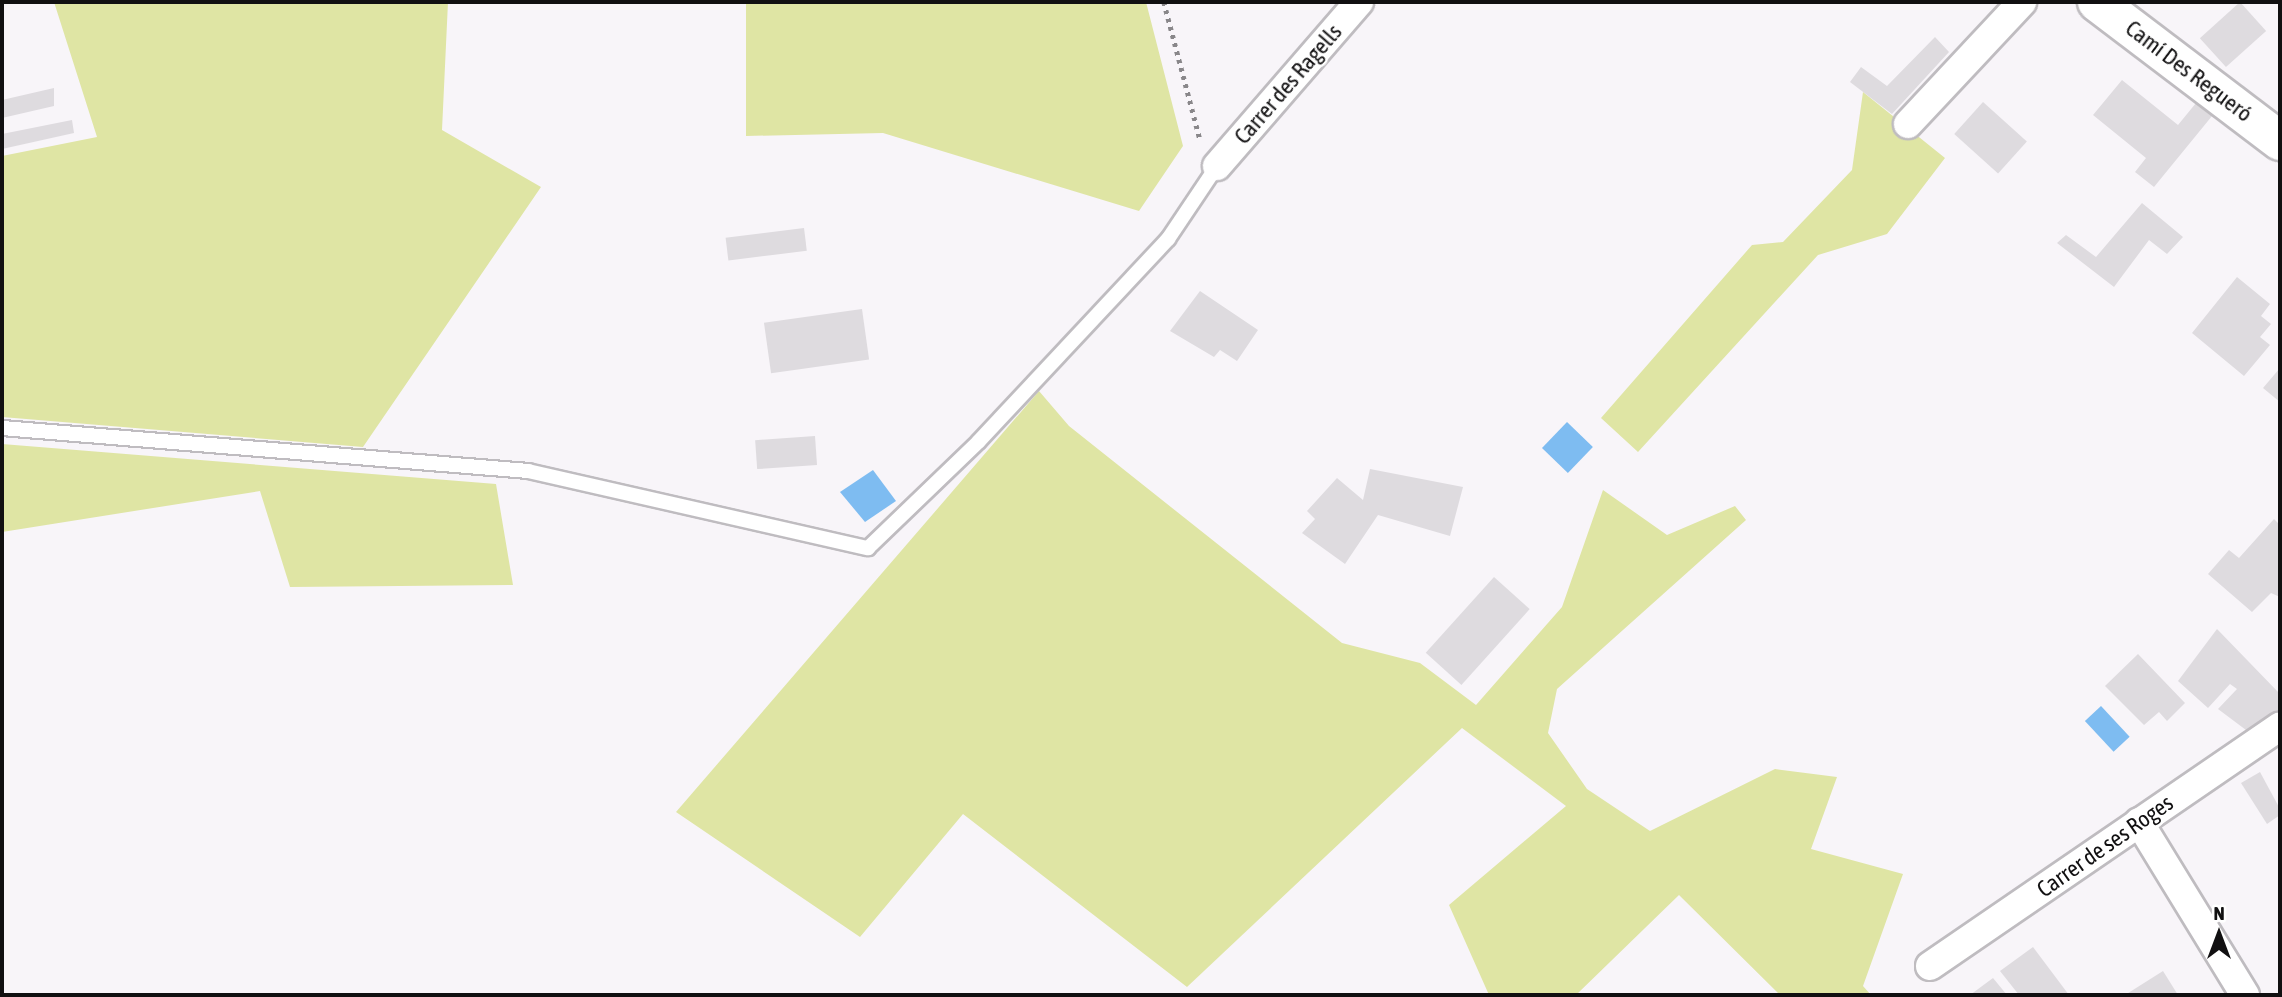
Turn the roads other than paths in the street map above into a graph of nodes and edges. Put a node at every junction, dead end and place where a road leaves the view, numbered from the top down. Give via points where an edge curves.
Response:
1 (1359, 2) edge
2 (2022, 2) edge
3 (2097, 2) edge
4 (1908, 124) dead end
5 (2280, 141) edge
6 (1217, 166) joint
7 (2, 428) edge
8 (2280, 726) edge
9 (2139, 822) junction
10 (1930, 966) dead end
11 (2245, 995) edge

1 - 6 street, Carrer des Ragells
2 - 4 street
3 - 5 street, Camí Des Regueró
6 - 7 lane via 1168,239 979,441 868,548 528,471
8 - 9 street, Carrer de ses Roges
9 - 10 street, Carrer de ses Roges
9 - 11 street

